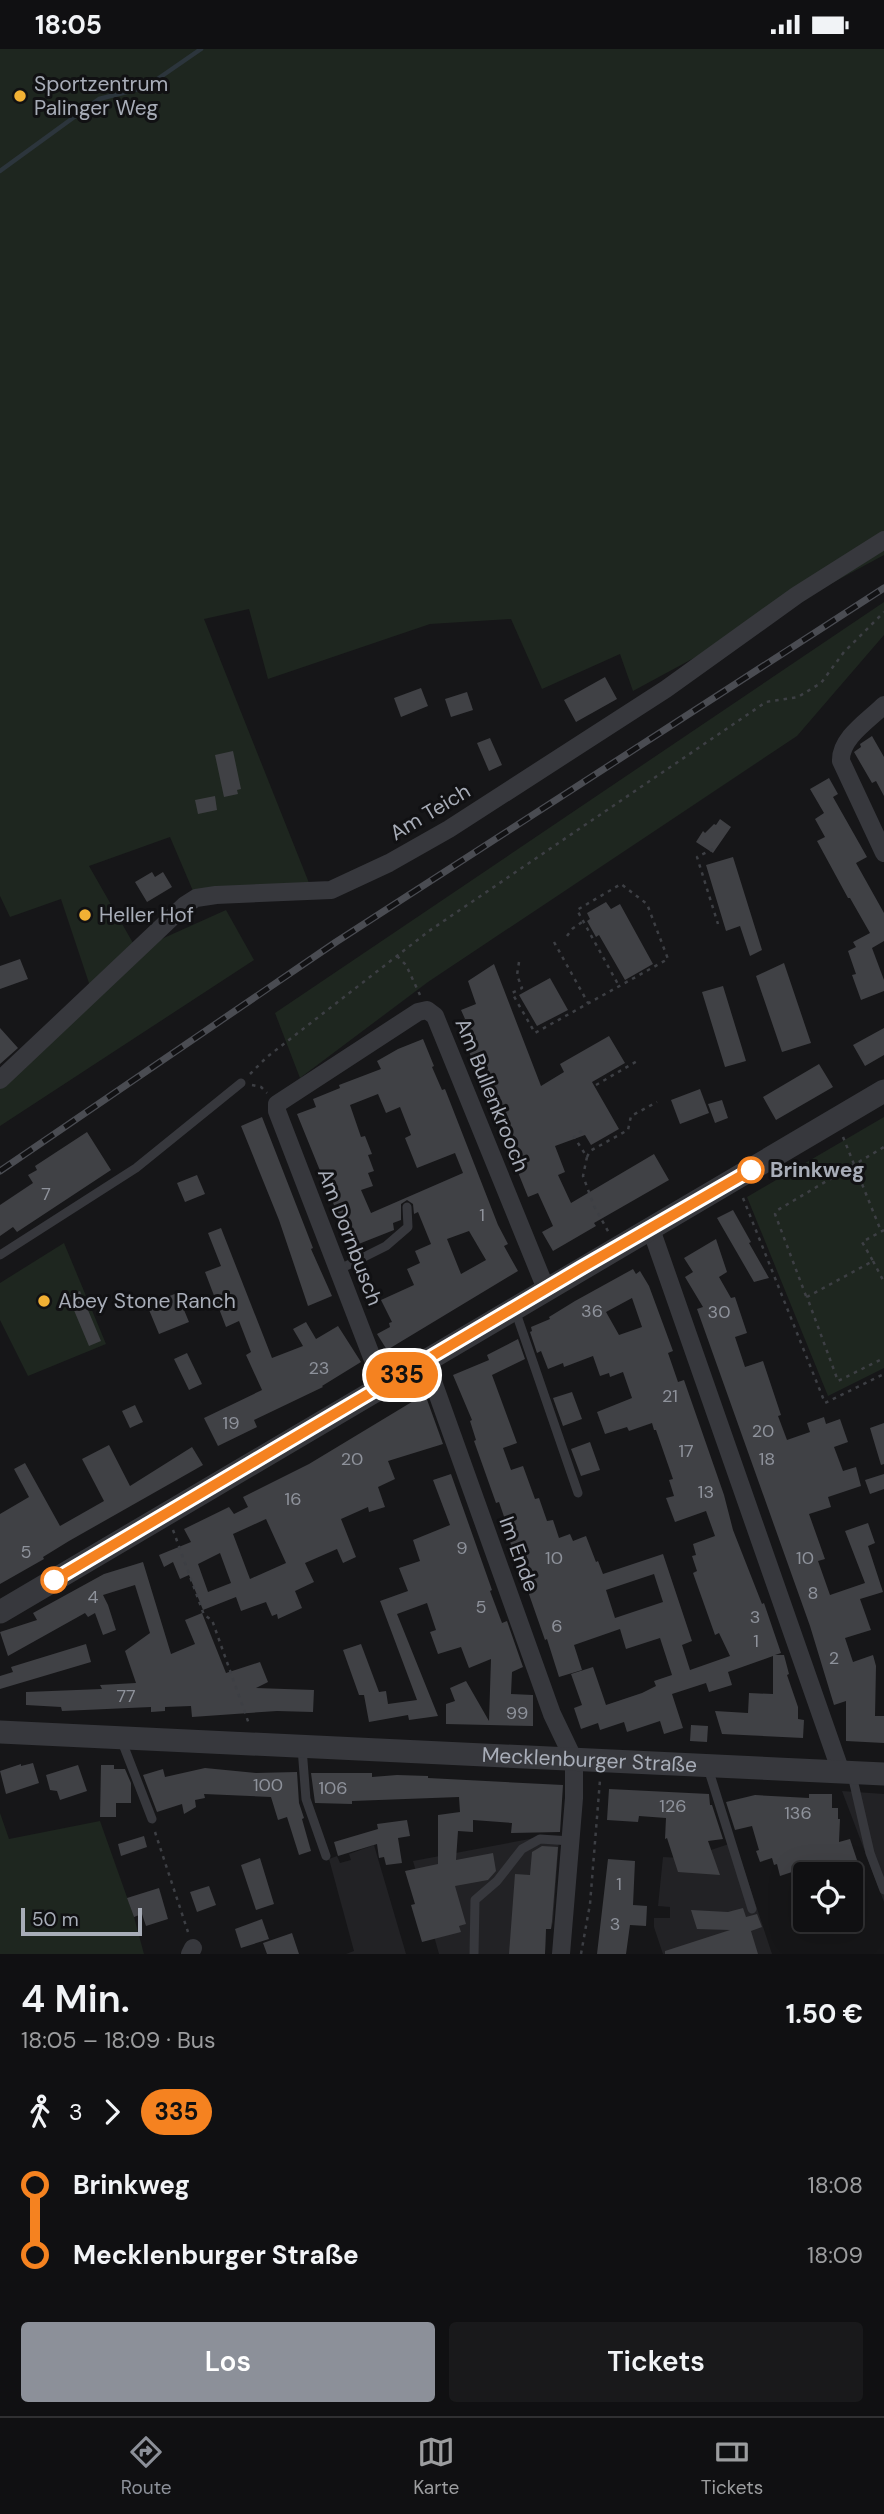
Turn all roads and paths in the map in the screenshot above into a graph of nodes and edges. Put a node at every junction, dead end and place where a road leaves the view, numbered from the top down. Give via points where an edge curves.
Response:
1 (884, 540) edge
2 (884, 612) edge
3 (884, 705) edge
4 (713, 849) dead end
5 (884, 853) edge
6 (583, 922) junction
7 (718, 924) dead end
8 (567, 936) dead end
9 (554, 942) dead end
10 (397, 956) junction
11 (519, 961) dead end
12 (619, 986) junction
13 (588, 1003) junction
14 (427, 1010) junction
15 (639, 1060) dead end
16 (0, 1080) edge
17 (241, 1083) junction
18 (596, 1085) dead end
19 (884, 1091) edge
20 (657, 1102) dead end
21 (277, 1104) junction
22 (837, 1119) junction
23 (582, 1131) dead end
24 (884, 1147) edge
25 (587, 1157) junction
26 (854, 1164) junction
27 (736, 1178) junction
28 (407, 1207) dead end
29 (651, 1229) junction
30 (883, 1231) edge
31 (619, 1247) junction
32 (0, 1255) edge
33 (873, 1261) junction
34 (338, 1270) junction
35 (884, 1282) edge
36 (546, 1289) junction
37 (807, 1297) junction
38 (514, 1308) junction
39 (884, 1358) edge
40 (426, 1362) junction
41 (884, 1374) edge
42 (383, 1386) junction
43 (578, 1493) dead end
44 (168, 1515) junction
45 (0, 1612) edge
46 (0, 1732) edge
47 (121, 1738) junction
48 (255, 1744) junction
49 (302, 1747) junction
50 (574, 1760) junction
51 (601, 1761) junction
52 (708, 1766) junction
53 (847, 1773) junction
54 (884, 1775) edge
55 (152, 1819) joint
56 (571, 1841) junction
57 (326, 1856) dead end
58 (884, 1890) edge
59 (752, 1909) dead end
60 (192, 1951) edge
61 (474, 1954) edge
62 (561, 1954) edge
63 (581, 1954) edge

1 - 16 street, Am Teich via 797,595 666,689 449,829 378,869 331,890 196,898
2 - 10 path via 821,683 798,697 766,702
3 - 5 street via 844,745 841,754
4 - 7 path via 697,857
6 - 8 path
6 - 12 path
6 - 12 path via 577,910 621,884 647,904 668,959
9 - 13 path
10 - 14 path via 407,965
10 - 17 path via 267,1057
11 - 13 path via 517,975 522,988 512,993 534,1033
12 - 13 path
14 - 21 street, Am Bullenkrooch
14 - 36 street, Am Bullenkrooch via 435,1016
15 - 18 path
17 - 21 path via 261,1087
17 - 32 lane via 136,1168
19 - 22 street
20 - 25 path via 631,1116 628,1130
21 - 34 street, Am Dornbusch
22 - 26 path
22 - 27 street
23 - 25 path via 574,1137
24 - 26 path
25 - 31 path via 583,1176 594,1206
26 - 30 path
26 - 37 path via 776,1211
27 - 29 street
27 - 41 path via 825,1403
28 - 34 lane via 408,1227 386,1246
29 - 31 street
29 - 53 street
30 - 33 path via 862,1242
31 - 36 street
33 - 35 path
33 - 37 path
34 - 42 street, Am Dornbusch
36 - 38 street
37 - 39 path via 838,1381
38 - 40 street
38 - 43 lane
40 - 42 street
40 - 50 street, Im Ende via 552,1714
42 - 44 street
44 - 45 street
44 - 48 path via 204,1615 212,1620
46 - 47 street, Mecklenburger Straße
47 - 48 street, Mecklenburger Straße
47 - 55 lane
48 - 49 street, Mecklenburger Straße
49 - 50 street, Mecklenburger Straße
49 - 57 lane via 306,1799
50 - 51 street, Mecklenburger Straße
50 - 56 street
51 - 52 street, Mecklenburger Straße
51 - 63 path via 590,1904
52 - 53 street, Mecklenburger Straße
52 - 59 lane
53 - 54 street, Mecklenburger Straße
53 - 58 lane
55 - 60 path
56 - 61 lane via 540,1839 522,1849 498,1881 475,1900
56 - 62 street

